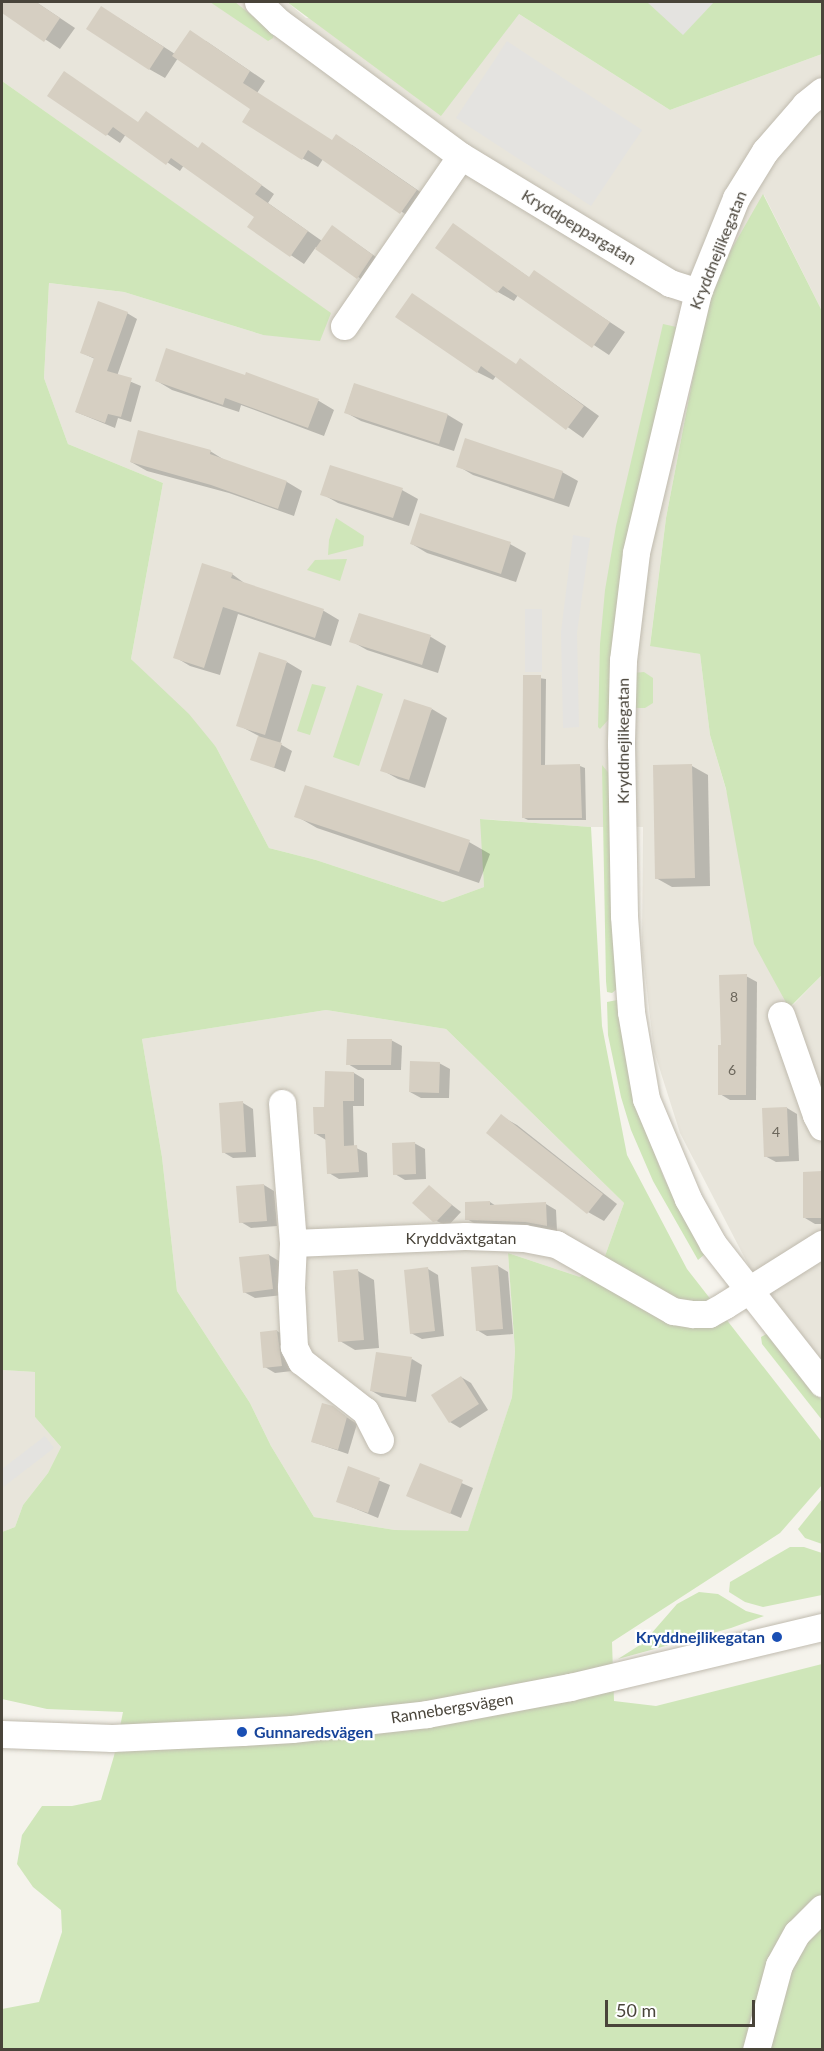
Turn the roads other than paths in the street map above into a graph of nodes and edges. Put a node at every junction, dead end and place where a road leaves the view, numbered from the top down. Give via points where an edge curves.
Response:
1 (258, 2) edge
2 (822, 91) edge
3 (461, 156) junction
4 (698, 292) junction
5 (344, 326) dead end
6 (781, 1015) dead end
7 (282, 1102) dead end
8 (822, 1127) edge
9 (293, 1243) junction
10 (822, 1244) edge
11 (747, 1291) junction
12 (822, 1383) edge
13 (380, 1440) dead end
14 (822, 1627) edge
15 (2, 1734) edge
16 (822, 1908) edge
17 (756, 2049) edge

1 - 3 street, Kryddpeppargatan via 279,22
2 - 4 street, Kryddnejlikegatan via 765,151 736,198
3 - 4 street, Kryddpeppargatan via 670,283
3 - 5 street
4 - 11 street, Kryddnejlikegatan via 636,553 623,660 624,916 635,1047 646,1099 688,1199 713,1244
6 - 8 street
7 - 9 street
9 - 11 street, Kryddväxtgatan via 465,1236 524,1238 556,1245 673,1311 709,1314
9 - 13 street via 294,1347 301,1360 365,1411
10 - 11 street, Kryddväxtgatan
11 - 12 street, Kryddnejlikegatan
14 - 15 street, Rannebergsvägen via 570,1687 427,1714 291,1729 112,1738
16 - 17 street via 797,1933 779,1965

